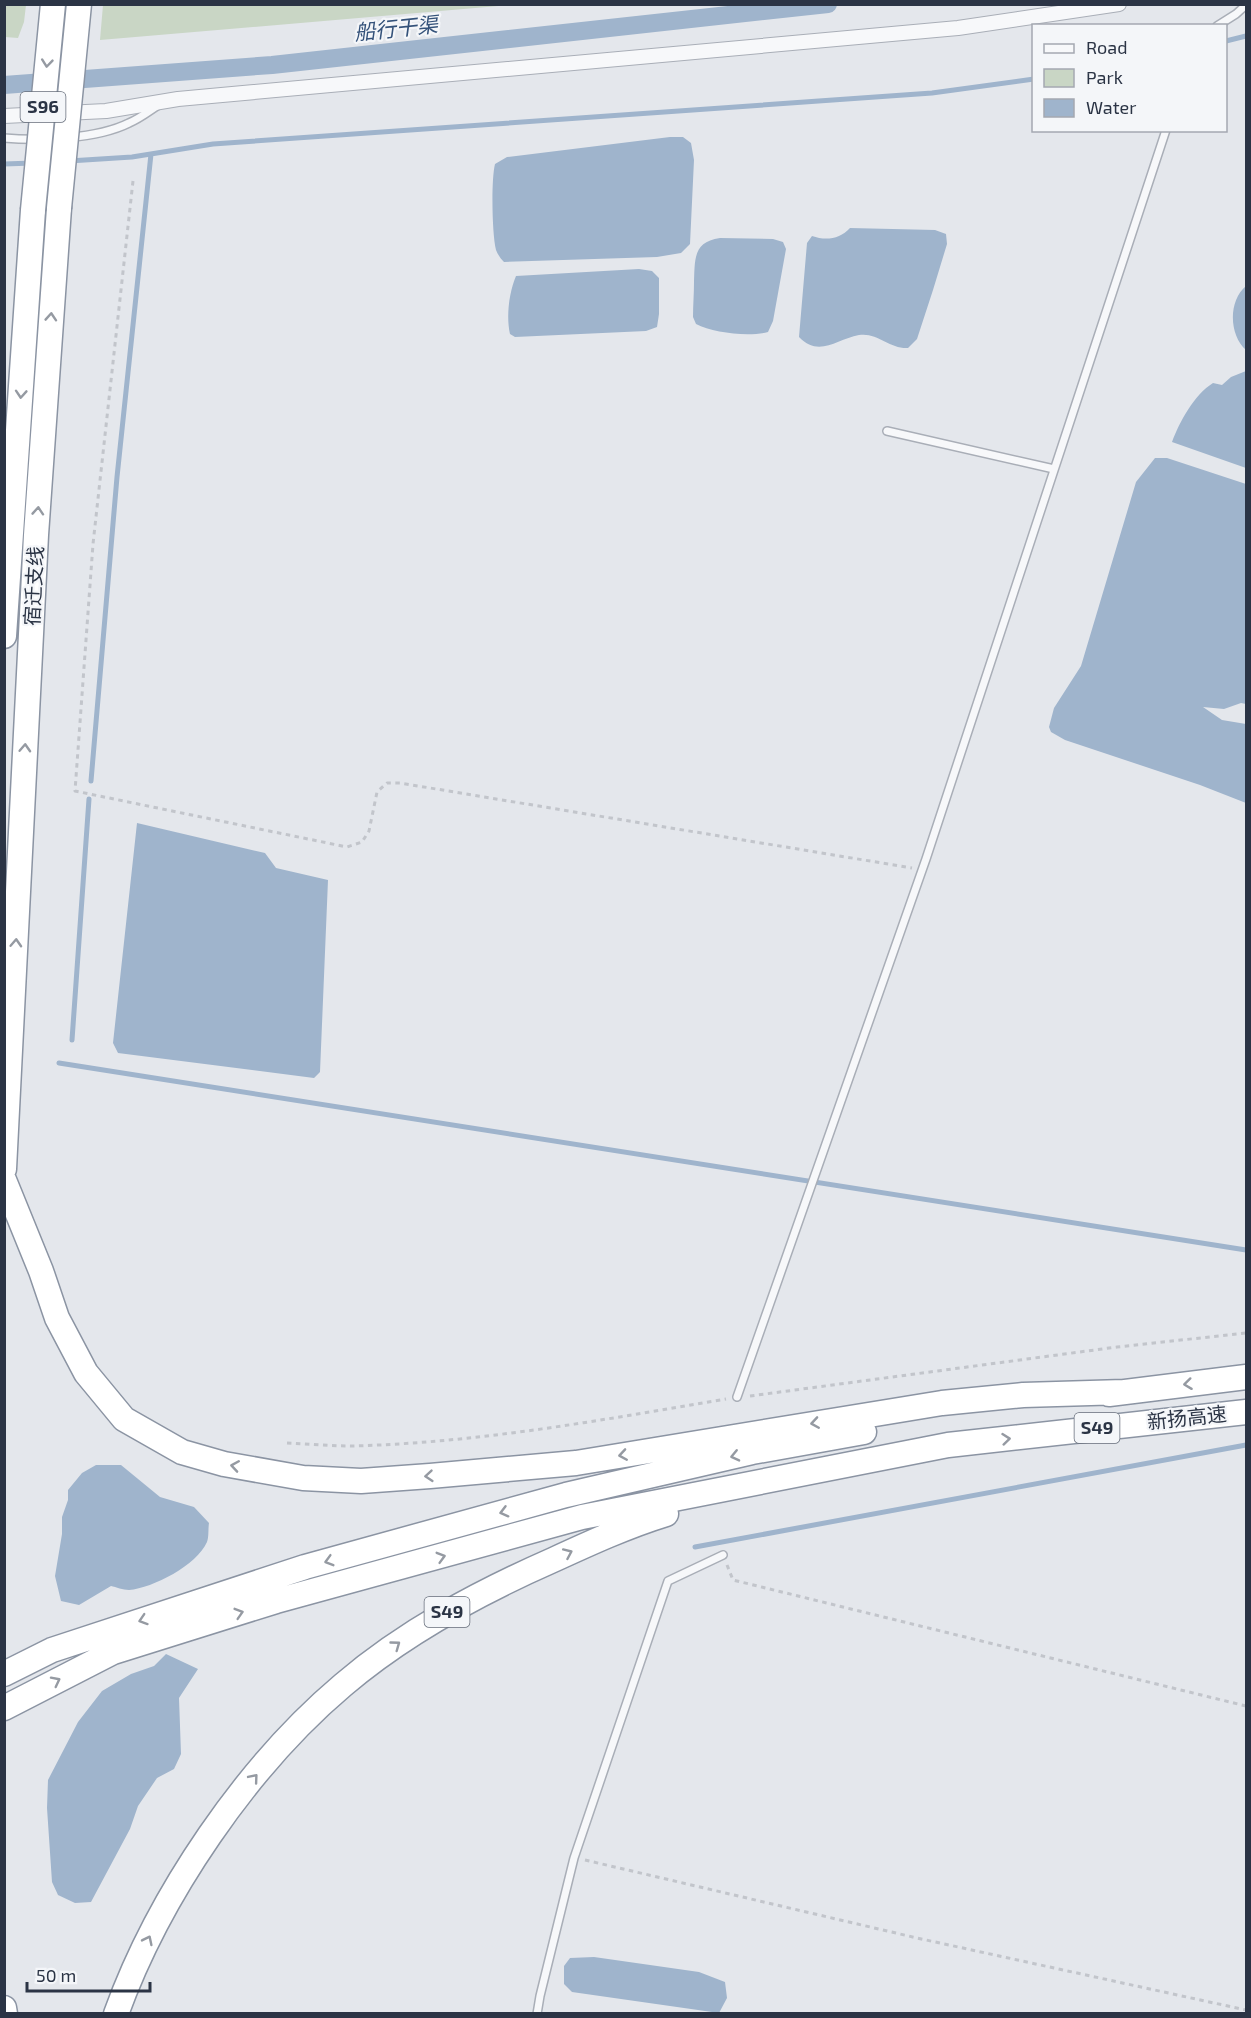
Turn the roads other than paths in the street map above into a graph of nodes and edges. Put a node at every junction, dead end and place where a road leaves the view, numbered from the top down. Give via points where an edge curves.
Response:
1 (53, 4) edge
2 (79, 4) edge
3 (1119, 4) edge
4 (1246, 5) edge
5 (1220, 24) edge
6 (165, 101) junction
7 (4, 116) edge
8 (1165, 132) edge
9 (4, 138) edge
10 (887, 430) dead end
11 (1054, 469) junction
12 (4, 636) edge
13 (4, 1169) edge
14 (4, 1180) edge
15 (1246, 1377) edge
16 (1124, 1392) junction
17 (737, 1397) road end
18 (1246, 1412) edge
19 (948, 1445) junction
20 (723, 1555) road end
21 (4, 1674) edge
22 (4, 1708) edge
23 (4, 2008) edge
24 (5, 2013) edge
25 (116, 2013) edge
26 (537, 2013) edge

1 -> 12 highway, 宿迁支线 / S96, bridge via 33,210
13 -> 2 highway, 宿迁支线 / S96, bridge via 36,536 58,208
3 - 6 street via 958,28
4 - 5 lane
6 - 7 street via 106,111
6 - 9 lane via 129,124 103,132 53,139
8 - 11 lane
10 - 11 lane
11 - 17 lane via 922,869
16 -> 14 highway via 1023,1395 942,1403 576,1463 430,1476 361,1481 303,1478 224,1464 182,1452 124,1419 86,1373 57,1318
15 -> 16 highway, 新扬高速 / S49
16 -> 21 highway, S49 via 945,1417 752,1452 566,1495 305,1568 52,1650
19 -> 18 highway, 新扬高速 / S49
22 -> 19 highway via 114,1652 276,1601 582,1517
25 -> 19 highway, S49 via 149,1936 223,1815 299,1727 343,1684 400,1642 507,1580 639,1522
20 - 26 lane via 668,1581 574,1858
23 - 24 highway

